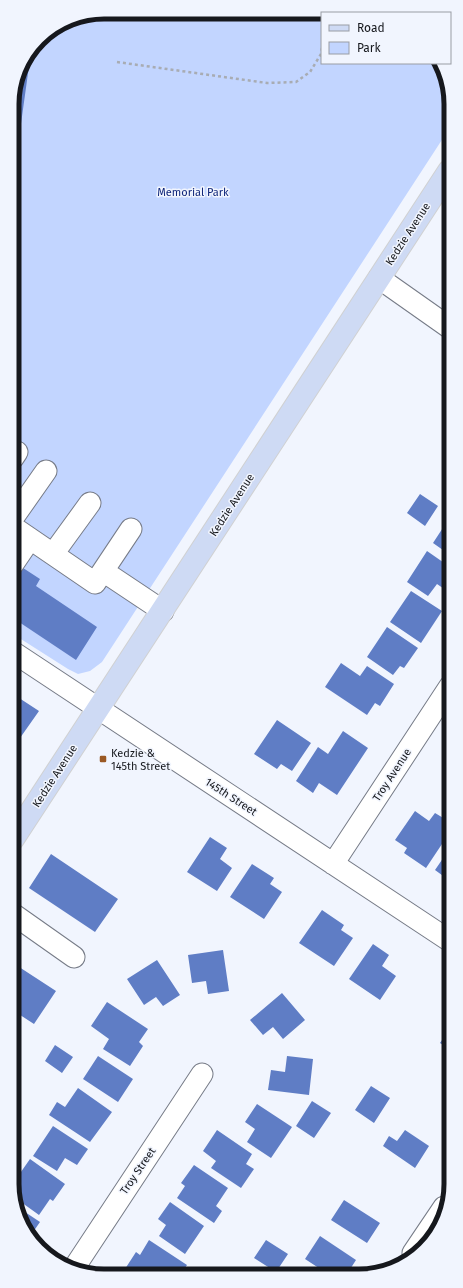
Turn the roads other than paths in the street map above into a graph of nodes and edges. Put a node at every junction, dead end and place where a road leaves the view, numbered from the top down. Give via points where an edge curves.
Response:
1 (444, 179) edge
2 (379, 278) junction
3 (444, 324) edge
4 (46, 471) dead end
5 (90, 503) dead end
6 (19, 509) edge
7 (131, 529) dead end
8 (19, 531) edge
9 (30, 538) junction
10 (53, 554) junction
11 (19, 555) edge
12 (103, 571) junction
13 (163, 611) junction
14 (19, 656) edge
15 (444, 695) edge
16 (98, 710) junction
17 (19, 830) edge
18 (333, 864) junction
19 (19, 918) edge
20 (444, 937) edge
21 (74, 957) dead end
22 (202, 1074) dead end
23 (439, 1215) edge
24 (419, 1244) edge
25 (77, 1264) edge

1 - 2 main road, Kedzie Avenue
2 - 3 street
2 - 13 main road, Kedzie Avenue
4 - 6 street
5 - 10 street
7 - 12 street
8 - 9 street
9 - 10 street
9 - 11 street
10 - 12 street via 95,583
12 - 13 street
13 - 16 main road, Kedzie Avenue
14 - 16 street, 145th Street
15 - 18 street, Troy Avenue
16 - 17 main road, Kedzie Avenue
16 - 18 street, 145th Street
18 - 20 street, 145th Street
19 - 21 street
22 - 25 street, Troy Street
23 - 24 street

